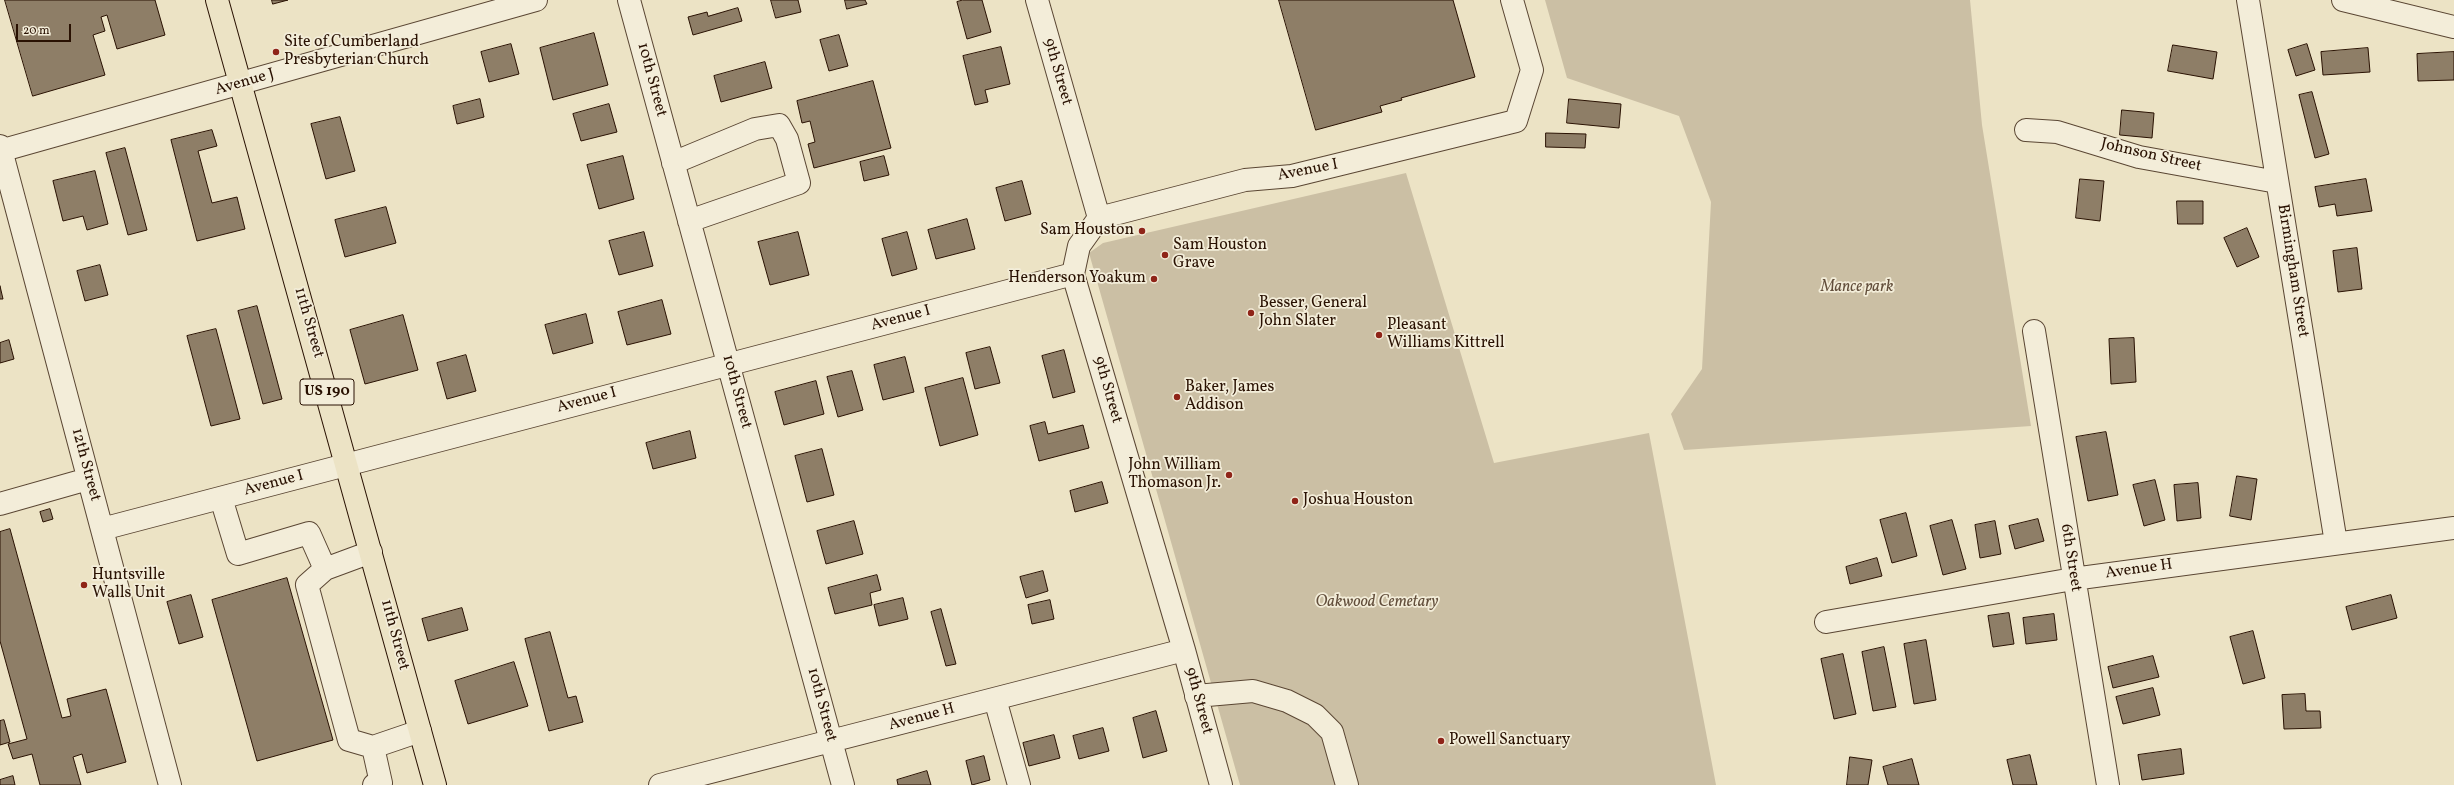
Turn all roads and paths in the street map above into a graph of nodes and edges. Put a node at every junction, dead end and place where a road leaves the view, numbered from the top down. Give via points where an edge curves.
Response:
1 (217, 0) edge
2 (536, 0) edge
3 (629, 0) edge
4 (1037, 0) edge
5 (1512, 0) edge
6 (2248, 0) edge
7 (2343, 0) edge
8 (2454, 28) edge
9 (241, 84) junction
10 (2026, 130) dead end
11 (0, 149) edge
12 (673, 163) junction
13 (2277, 182) junction
14 (1099, 218) junction
15 (689, 221) junction
16 (1073, 274) junction
17 (2034, 331) dead end
18 (728, 364) junction
19 (347, 464) junction
20 (88, 479) junction
21 (221, 498) junction
22 (0, 504) edge
23 (2454, 528) edge
24 (102, 529) junction
25 (2336, 543) junction
26 (371, 552) junction
27 (325, 569) junction
28 (2073, 579) junction
29 (1826, 622) dead end
30 (1184, 650) junction
31 (1196, 696) junction
32 (995, 699) junction
33 (420, 731) junction
34 (831, 741) junction
35 (373, 746) junction
36 (170, 785) edge
37 (374, 785) edge
38 (435, 785) edge
39 (660, 785) edge
40 (843, 785) edge
41 (1019, 785) edge
42 (1221, 785) edge
43 (1347, 785) edge
44 (2108, 785) edge

1 - 9 main road, 11th Street / US 190
2 - 9 street, Avenue J
3 - 12 street, 10th Street
4 - 14 street, 9th Street
5 - 14 street, Avenue I via 1532,70 1516,121 1292,176 1245,180
6 - 13 street, Birmingham Street
7 - 8 street
9 - 11 street, Avenue J
9 - 19 main road, 11th Street / US 190
10 - 13 street, Johnson Street via 2057,132 2139,157
11 - 20 street, 12th Street
12 - 15 street, 10th Street
12 - 15 street via 755,129 779,125 788,139 799,183
13 - 25 street, Birmingham Street
14 - 16 street, 9th Street via 1079,246
15 - 18 street, 10th Street
16 - 18 street, Avenue I
16 - 30 street, 9th Street
17 - 28 street, 6th Street
18 - 19 street, Avenue I
18 - 34 street, 10th Street
19 - 21 street, Avenue I
19 - 26 main road, 11th Street / US 190
20 - 22 street
20 - 24 street, 12th Street
21 - 24 street, Avenue I
21 - 27 street via 238,554 309,533
23 - 25 street, Avenue H
24 - 36 street, 12th Street
25 - 28 street, Avenue H
26 - 27 street
26 - 33 main road, 11th Street / US 190
27 - 35 street via 307,585 349,740
28 - 29 street, Avenue H
28 - 44 street, 6th Street
30 - 31 street, 9th Street
30 - 32 street, Avenue H
31 - 42 street, 9th Street
31 - 43 street via 1253,691 1287,700 1315,715 1332,732
32 - 34 street, Avenue H
32 - 41 street
33 - 35 street
33 - 38 main road, 11th Street / US 190
34 - 39 street, Avenue H
34 - 40 street, 10th Street
35 - 37 street via 381,783

